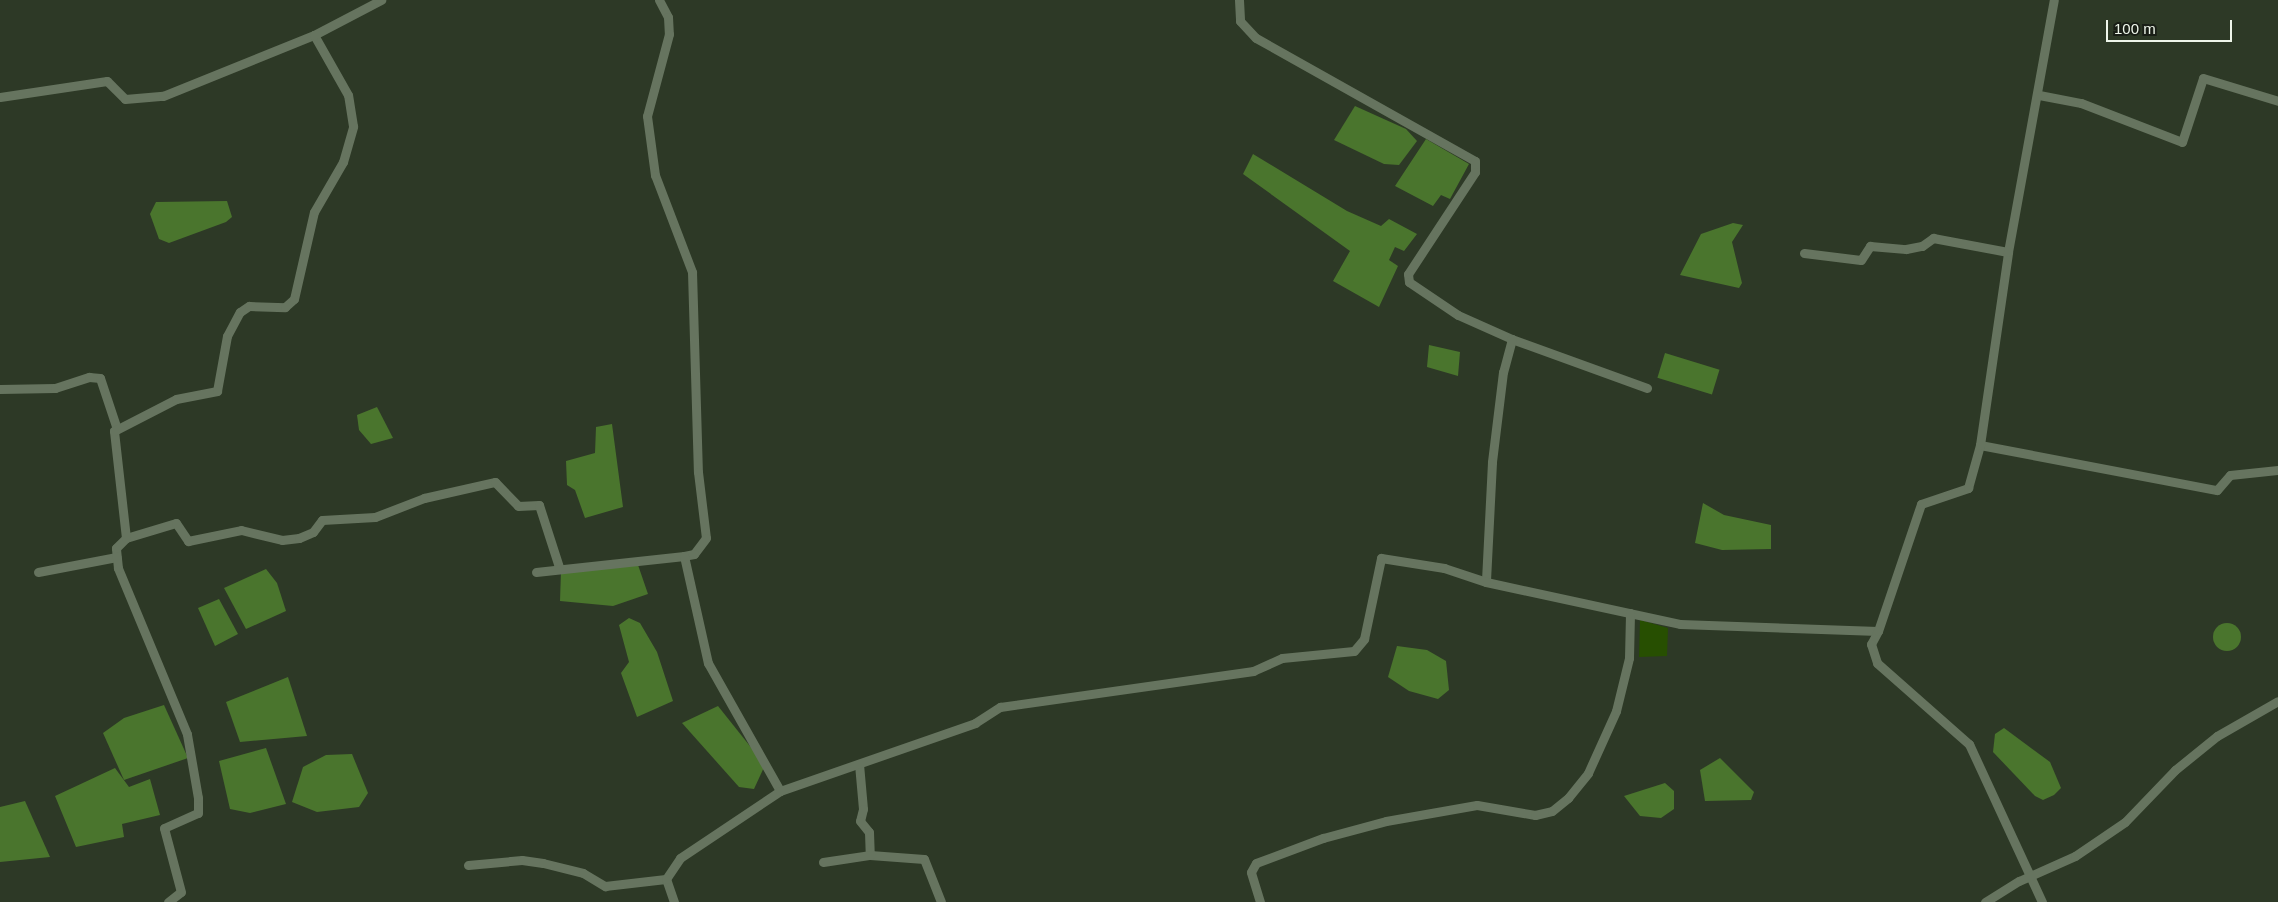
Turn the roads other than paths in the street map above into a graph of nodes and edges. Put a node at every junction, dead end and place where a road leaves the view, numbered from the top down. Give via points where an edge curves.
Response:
1 (381, 0) edge
2 (660, 0) edge
3 (1239, 0) edge
4 (2054, 0) edge
5 (314, 35) junction
6 (2039, 95) junction
7 (0, 97) edge
8 (2278, 101) edge
9 (2008, 252) junction
10 (1804, 253) dead end
11 (1512, 339) junction
12 (1648, 388) dead end
13 (0, 389) edge
14 (116, 426) junction
15 (1980, 444) junction
16 (2278, 470) edge
17 (126, 538) junction
18 (684, 556) junction
19 (117, 557) junction
20 (559, 567) junction
21 (38, 572) dead end
22 (536, 572) dead end
23 (1486, 582) junction
24 (1630, 613) junction
25 (1878, 631) junction
26 (2278, 701) edge
27 (859, 764) junction
28 (780, 791) junction
29 (870, 855) junction
30 (823, 862) dead end
31 (468, 865) dead end
32 (2028, 878) junction
33 (666, 879) junction
34 (168, 902) edge
35 (674, 902) edge
36 (941, 902) edge
37 (1260, 902) edge
38 (1985, 902) edge
39 (2042, 902) edge

1 - 5 street
2 - 18 street via 668,17 668,34 648,116 655,175 692,272 698,472 706,538 694,554
3 - 11 street via 1240,21 1256,38 1475,161 1475,172 1408,274 1409,282 1458,315
4 - 6 street
5 - 7 street via 163,96 125,100 107,81
5 - 14 street via 348,94 353,126 343,162 314,212 294,299 285,307 249,306 240,312 227,336 217,391 176,400 150,416
6 - 8 street via 2081,103 2182,142 2203,78
6 - 9 street
9 - 10 street via 1932,238 1922,246 1906,249 1870,246 1861,260
9 - 15 street
11 - 12 street
11 - 23 street via 1503,372 1493,446
13 - 14 street via 55,388 89,377 100,378
14 - 17 street via 113,439
15 - 16 street via 2217,490 2230,476
15 - 25 street via 1968,488 1921,504
17 - 19 street via 116,548
17 - 20 street via 176,523 188,541 241,530 282,540 299,538 313,532 322,520 375,516 424,498 495,482 518,506 539,506
18 - 20 street
18 - 28 street via 708,662
19 - 21 street
19 - 34 street via 124,587 187,734 198,798 198,813 164,828 181,892
20 - 22 street
23 - 24 street
23 - 27 street via 1444,568 1381,558 1364,639 1354,651 1282,658 1253,671 1000,707 975,723
24 - 25 street via 1680,624
24 - 37 street via 1629,658 1616,711 1588,774 1563,802 1535,815 1477,805 1386,821 1323,838 1256,863 1251,872
25 - 32 street via 1871,644 1877,663 1970,744
26 - 32 street via 2210,742 2175,770 2125,822 2076,856
27 - 28 street
27 - 29 street via 863,809 860,821 868,832
28 - 33 street via 687,853
29 - 30 street
29 - 36 street via 924,859
31 - 33 street via 522,860 543,863 583,873 605,886
32 - 38 street
32 - 39 street
33 - 35 street

